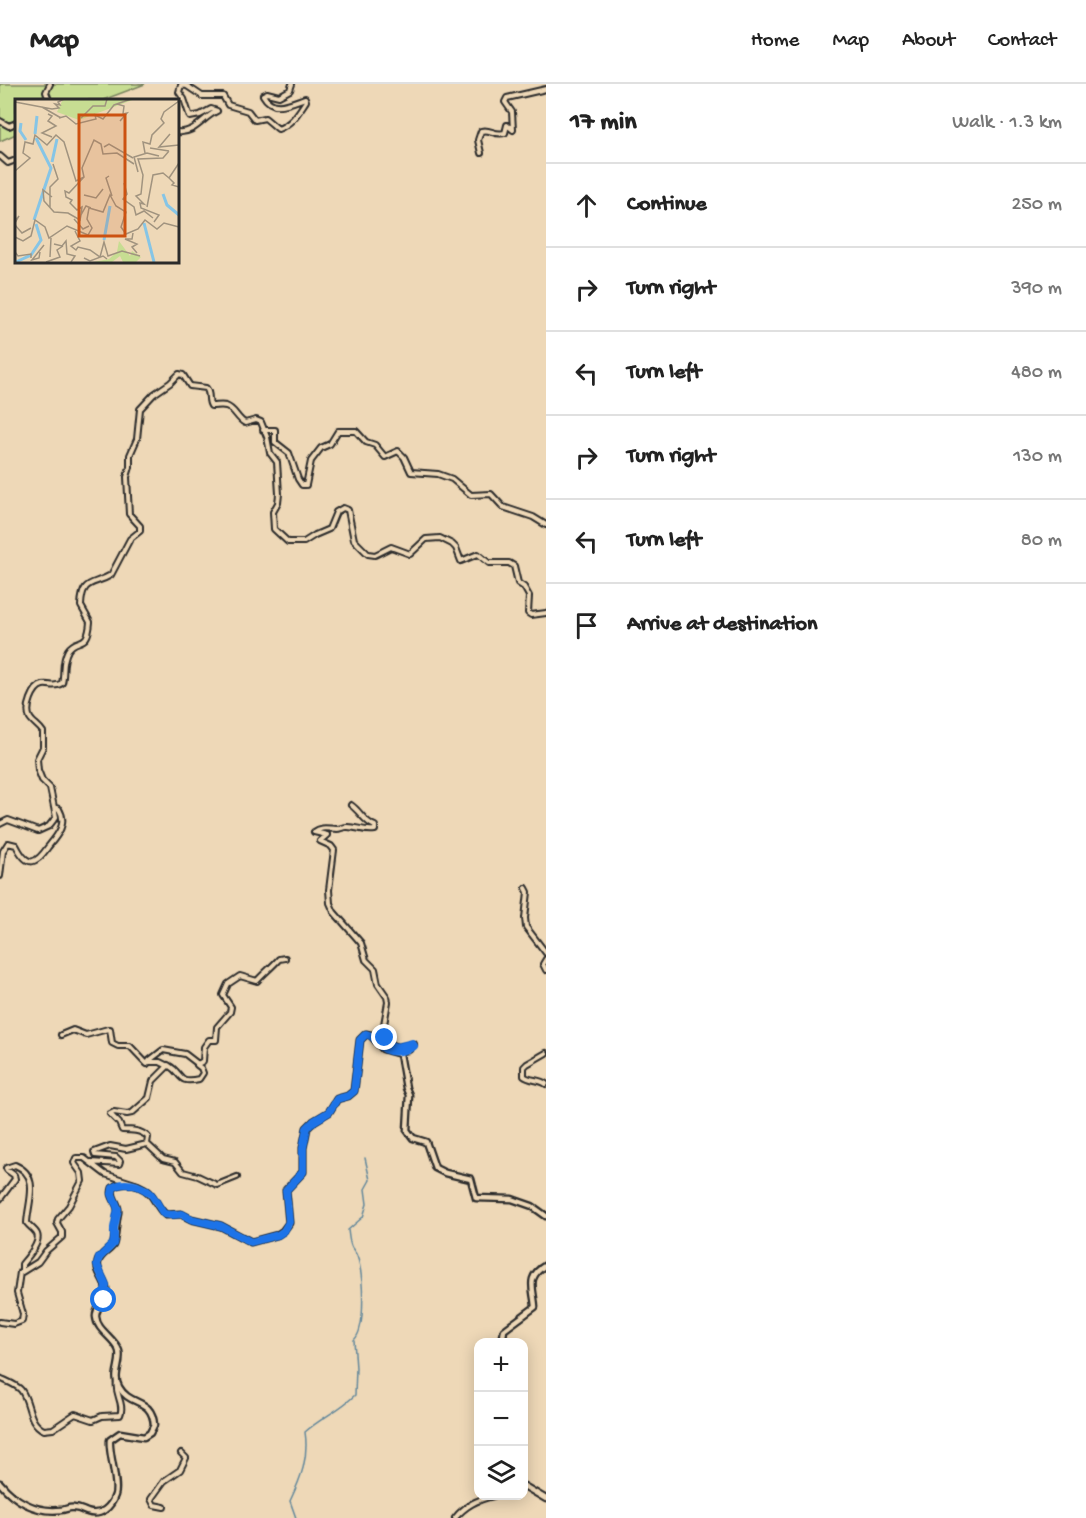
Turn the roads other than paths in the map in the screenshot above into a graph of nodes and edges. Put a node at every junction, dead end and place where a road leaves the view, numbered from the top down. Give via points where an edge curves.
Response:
1 (50, 84) edge
2 (292, 84) edge
3 (546, 89) edge
4 (50, 99) edge
5 (0, 121) edge
6 (15, 123) edge
7 (178, 132) edge
8 (481, 153) dead end
9 (0, 156) edge
10 (15, 160) edge
11 (263, 430) junction
12 (546, 525) edge
13 (546, 613) edge
14 (351, 805) dead end
15 (55, 808) junction
16 (0, 824) edge
17 (0, 876) edge
18 (526, 888) dead end
19 (546, 953) edge
20 (285, 958) dead end
21 (546, 959) edge
22 (546, 969) edge
23 (61, 1035) dead end
24 (396, 1052) junction
25 (546, 1053) edge
26 (149, 1062) junction
27 (195, 1063) junction
28 (168, 1065) junction
29 (546, 1084) edge
30 (147, 1144) junction
31 (90, 1162) junction
32 (237, 1177) dead end
33 (141, 1188) junction
34 (0, 1199) edge
35 (546, 1216) edge
36 (546, 1265) edge
37 (20, 1272) junction
38 (0, 1322) edge
39 (504, 1338) edge
40 (0, 1378) edge
41 (117, 1382) junction
42 (181, 1453) dead end
43 (0, 1483) edge
44 (528, 1488) edge
45 (546, 1498) edge
46 (480, 1500) edge
47 (164, 1507) dead end
48 (455, 1518) edge

1 - 4 street via 46,90
2 - 7 street via 290,90 279,96 263,95 269,103 279,106 305,98 294,120 278,129 265,118 255,120 248,111 228,105 223,96 202,96 181,86 178,92 190,117 211,109 217,111 195,128
3 - 8 street via 507,98 513,130 507,125 502,134 481,131
5 - 6 street via 9,126
9 - 10 street via 8,163
11 - 12 street via 275,430 275,442 289,453 302,485 306,485 311,461 321,448 330,444 338,431 356,431 385,457 398,452 411,472 452,479 471,495 491,494 503,507
11 - 13 street via 277,462 279,494 273,524 285,540 304,542 329,530 336,512 343,508 350,515 354,540 368,554 391,547 410,554 426,539 443,539 455,546 461,561 478,554 489,563 511,564 518,583 530,596 528,613
11 - 15 street via 259,420 245,423 226,406 211,406 207,390 190,386 182,374 141,406 126,481 129,514 140,525 140,531 130,539 111,575 85,587 81,606 90,622 87,638 68,651 62,666 62,683 37,688 28,710 32,722 43,732 38,770 50,788
14 - 24 street via 375,830 350,826 314,832 327,835 320,841 334,850 329,896 332,908 361,943 387,997 383,1030 387,1043 396,1047 414,1044 409,1050
15 - 16 street via 54,819 43,830 35,831 8,820
15 - 17 street via 62,816 61,827 43,855 30,862 16,845 8,843
18 - 19 street via 526,927
20 - 27 street via 279,959 257,981 240,976 225,987 223,995 231,1006 230,1012 217,1027 216,1041 207,1042 202,1061
21 - 22 street
23 - 26 street via 73,1030 86,1035 110,1029 112,1043 130,1046 144,1063
24 - 33 street via 383,1049 371,1035 360,1040 354,1091 337,1099 329,1112 307,1128 303,1172 286,1190 289,1222 278,1235 251,1242 221,1226 182,1214 166,1215 151,1194
24 - 35 street via 402,1058 409,1095 406,1130 413,1138 429,1144 435,1168 471,1179 476,1198 512,1199
25 - 29 street via 526,1065 524,1076
26 - 27 street via 163,1050 185,1054
26 - 28 street
27 - 28 street via 203,1073 192,1080 180,1078
28 - 30 street via 153,1081 149,1098 132,1113 110,1114 122,1130 146,1134
30 - 31 street via 126,1149 110,1146 94,1152 116,1157 119,1164
30 - 32 street via 181,1170 217,1185
31 - 33 street via 105,1174 135,1182
31 - 37 street via 80,1157 74,1160 82,1181 58,1219 62,1237 38,1262
33 - 41 street via 124,1183 113,1188 118,1209 114,1240 97,1265 106,1288 96,1317 119,1352
34 - 37 street via 15,1179 6,1167 22,1168 31,1186 27,1223 38,1239
36 - 39 street via 537,1271 532,1282 535,1307 507,1326
37 - 38 street via 17,1293 22,1322
40 - 41 street via 19,1387 30,1415 44,1430 53,1429 75,1413 93,1420 120,1415
41 - 43 street via 126,1396 151,1410 154,1425 144,1437 120,1434 110,1440 116,1490 104,1511 93,1514 75,1508 28,1506
42 - 47 street via 186,1458 182,1467 164,1481 151,1499 154,1505
44 - 45 street
46 - 48 street

